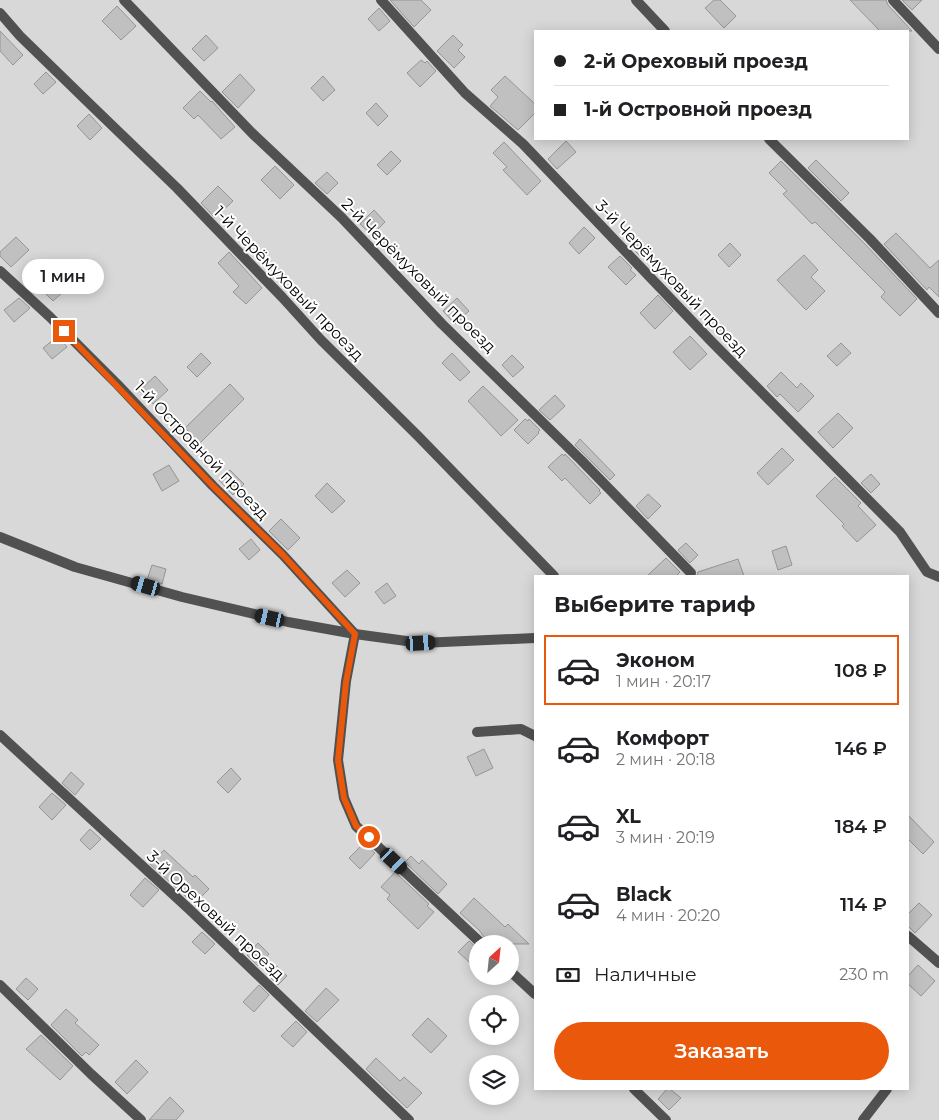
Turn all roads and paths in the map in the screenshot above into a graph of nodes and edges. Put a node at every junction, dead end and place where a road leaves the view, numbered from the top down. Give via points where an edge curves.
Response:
1 (124, 0) edge
2 (381, 0) edge
3 (636, 0) edge
4 (892, 0) edge
5 (0, 13) edge
6 (664, 30) edge
7 (939, 50) edge
8 (771, 140) edge
9 (0, 271) edge
10 (939, 313) edge
11 (0, 536) edge
12 (691, 573) dead end
13 (553, 575) edge
14 (939, 577) edge
15 (355, 634) junction
16 (534, 638) edge
17 (477, 732) dead end
18 (0, 735) edge
19 (534, 736) edge
20 (472, 935) edge
21 (909, 937) edge
22 (939, 963) edge
23 (519, 979) edge
24 (0, 986) edge
25 (534, 993) edge
26 (635, 1090) edge
27 (886, 1090) edge
28 (141, 1120) edge
29 (409, 1120) edge
30 (666, 1120) edge
31 (863, 1120) edge

1 - 12 street, 2-й Черёмуховый проезд
2 - 14 street, 3-й Черёмуховый проезд via 465,93 523,144 900,532 927,572
3 - 6 street
4 - 7 street
5 - 13 street, 1-й Черёмуховый проезд via 177,188 321,340
8 - 10 street
9 - 15 street, 1-й Островной проезд via 118,385
11 - 15 street via 75,566 182,596 288,622
15 - 16 street via 421,643
15 - 20 street via 346,682 338,760 344,798 356,826
17 - 19 street via 521,729
18 - 29 street, 3-й Ореховый проезд via 189,909
21 - 22 street
23 - 25 street
24 - 28 street
26 - 30 street
27 - 31 street

